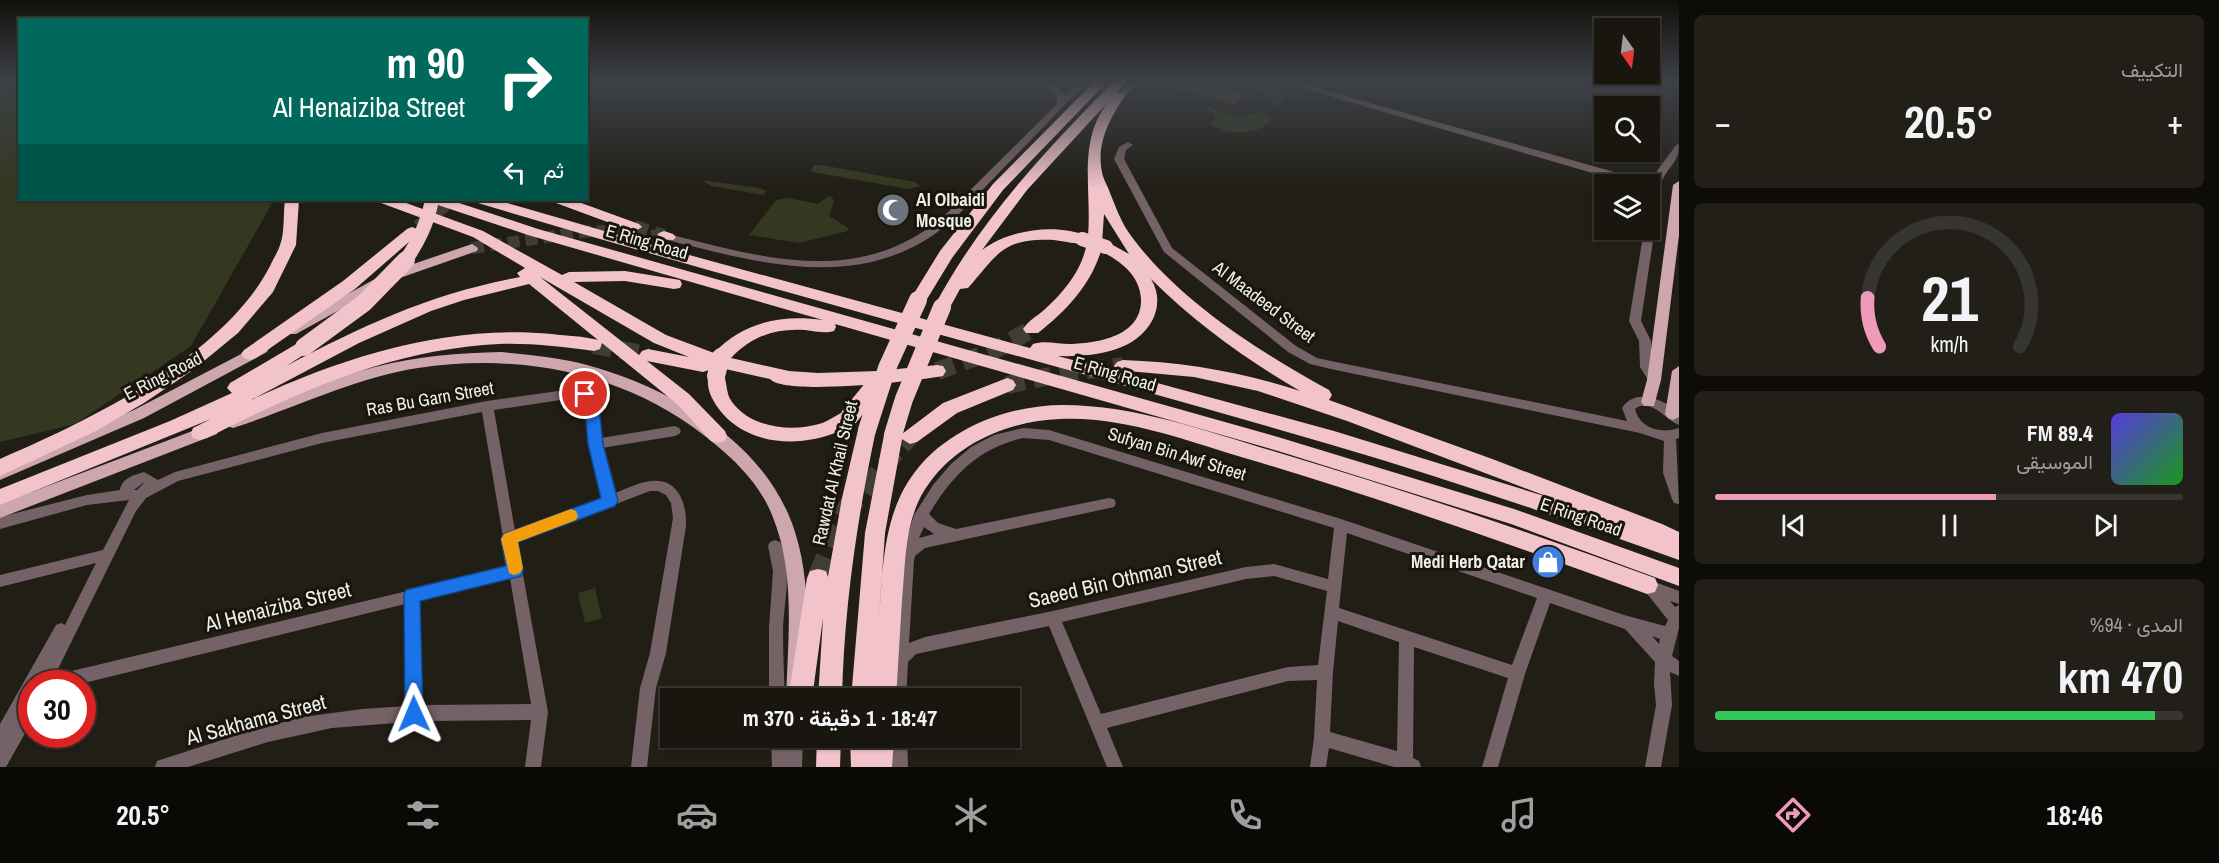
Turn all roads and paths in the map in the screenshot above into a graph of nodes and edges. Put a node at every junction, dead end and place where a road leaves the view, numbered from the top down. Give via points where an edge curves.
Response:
1 (1050, 117) edge
2 (1067, 117) edge
3 (1087, 117) edge
4 (1105, 117) edge
5 (1406, 117) edge
6 (1128, 145) dead end
7 (1679, 147) edge
8 (1603, 174) edge
9 (1660, 175) edge
10 (1096, 176) junction
11 (1679, 185) edge
12 (292, 201) edge
13 (389, 201) edge
14 (432, 201) edge
15 (441, 201) edge
16 (485, 201) edge
17 (564, 201) edge
18 (538, 225) junction
19 (453, 226) junction
20 (634, 227) tunnel mouth
21 (412, 232) tunnel mouth
22 (665, 236) tunnel mouth
23 (1647, 240) edge
24 (472, 248) tunnel mouth
25 (569, 277) dead end
26 (522, 282) dead end
27 (781, 303) junction
28 (944, 303) junction
29 (1032, 329) tunnel mouth
30 (891, 335) junction
31 (975, 339) junction
32 (594, 345) tunnel mouth
33 (250, 354) junction
34 (648, 356) tunnel mouth
35 (1123, 366) tunnel mouth
36 (887, 368) junction
37 (938, 371) tunnel mouth
38 (1679, 371) edge
39 (788, 378) junction
40 (1654, 380) junction
41 (1007, 385) tunnel mouth
42 (1649, 402) junction
43 (487, 406) junction
44 (1628, 412) junction
45 (1677, 418) edge
46 (1605, 420) junction
47 (1643, 429) junction
48 (675, 431) dead end
49 (200, 433) junction
50 (1677, 434) edge
51 (718, 436) junction
52 (902, 436) junction
53 (1414, 436) junction
54 (139, 440) junction
55 (595, 444) junction
56 (1679, 461) edge
57 (0, 468) edge
58 (0, 473) edge
59 (1670, 473) junction
60 (137, 494) junction
61 (0, 497) edge
62 (1679, 499) edge
63 (610, 501) junction
64 (1109, 502) dead end
65 (0, 511) edge
66 (921, 515) junction
67 (0, 523) edge
68 (1341, 525) junction
69 (959, 534) junction
70 (509, 539) junction
71 (1679, 542) edge
72 (774, 546) dead end
73 (1679, 551) edge
74 (908, 553) junction
75 (109, 554) junction
76 (515, 571) junction
77 (1679, 577) edge
78 (818, 578) tunnel mouth
79 (1, 582) edge
80 (1647, 585) junction
81 (1334, 587) junction
82 (412, 595) junction
83 (1545, 595) junction
84 (1679, 598) edge
85 (1332, 612) junction
86 (1677, 614) edge
87 (1053, 618) junction
88 (1624, 622) junction
89 (902, 627) junction
90 (1669, 634) junction
91 (1407, 636) junction
92 (925, 644) junction
93 (900, 659) junction
94 (1663, 662) junction
95 (1679, 669) edge
96 (43, 670) edge
97 (1325, 672) junction
98 (96, 673) edge
99 (1517, 674) junction
100 (777, 688) edge
101 (798, 688) edge
102 (800, 688) edge
103 (830, 688) edge
104 (864, 688) edge
105 (885, 688) edge
106 (899, 688) edge
107 (540, 712) junction
108 (414, 714) junction
109 (18, 720) edge
110 (1098, 723) junction
111 (18, 727) edge
112 (1322, 738) junction
113 (779, 748) edge
114 (795, 748) edge
115 (829, 748) edge
116 (862, 748) edge
117 (881, 748) edge
118 (899, 748) edge
119 (1, 754) edge
120 (1409, 764) edge
121 (163, 767) edge
122 (533, 767) edge
123 (639, 767) edge
124 (780, 767) edge
125 (794, 767) edge
126 (828, 767) edge
127 (863, 767) edge
128 (880, 767) edge
129 (900, 767) edge
130 (1114, 767) edge
131 (1317, 767) edge
132 (1490, 767) edge
133 (1653, 767) edge

1 - 22 street via 946,221 925,236 881,256 826,265 790,264
2 - 36 highway, Rawdat Al Khail Street, bridge via 998,187 946,255 918,300
3 - 28 highway via 988,227
4 - 10 highway via 1098,136
5 - 8 street
6 - 46 street, Al Maadeed Street via 1119,159 1168,249 1292,349 1331,365
7 - 9 street
10 - 29 highway via 1095,240 1086,270 1059,306
10 - 53 highway via 1109,211 1132,248 1209,319 1289,376
11 - 40 main road
12 - 57 highway via 292,230 279,268 230,330 148,392 73,435
13 - 19 highway
14 - 54 highway, bridge via 424,228 396,272 352,313 237,387
15 - 18 highway
16 - 18 highway
17 - 20 highway
18 - 27 highway, E Ring Road
18 - 31 highway, E Ring Road
19 - 39 highway via 486,239 660,339 717,361
19 - 51 highway via 513,263 683,399
21 - 33 highway via 349,285
23 - 40 street via 1635,321 1645,341 1647,367
24 - 33 main road, E Ring Road via 389,277
25 - 27 highway via 625,276
26 - 54 highway via 470,293 408,314 190,422
27 - 30 highway, E Ring Road
28 - 31 highway, bridge via 985,255 1020,237 1050,234 1082,239 1120,255 1140,273 1150,294 1147,316 1131,334 1102,346 1071,350
28 - 52 highway, bridge via 904,399
30 - 36 highway, bridge via 782,323 746,334 721,357 716,376 719,395 740,420 761,430 802,435 834,426 849,417
30 - 77 highway, E Ring Road via 1289,448 1514,517
31 - 73 highway, E Ring Road via 1334,438 1516,494
32 - 49 highway via 499,338 403,351 332,374
33 - 58 main road, E Ring Road via 139,414
34 - 39 highway
35 - 53 highway via 1168,367 1237,377
36 - 103 highway, Rawdat Al Khail Street, bridge via 867,430 844,529
37 - 39 highway via 860,380
38 - 45 main road
40 - 42 main road
41 - 52 highway via 950,408
42 - 44 street via 1635,402
42 - 45 street
43 - 55 street, Ras Bu Garn Street via 580,392 592,408
43 - 60 street, Ras Bu Garn Street via 322,438 175,477
43 - 70 street
44 - 46 street
44 - 47 street
46 - 47 street, Al Maadeed Street
47 - 50 street, Al Maadeed Street via 1661,436
48 - 55 street
49 - 51 main road via 375,372 481,357 545,361 605,374 660,397
49 - 65 main road
50 - 59 street
51 - 101 main road via 761,479 786,530 797,581
52 - 104 highway via 882,479 873,538
53 - 71 highway
54 - 61 highway
55 - 63 street, Ras Bu Garn Street
56 - 59 street
59 - 62 street
60 - 67 street via 87,500
60 - 75 street
63 - 70 street
63 - 123 street via 649,486 663,486 675,496 680,515 648,688
64 - 69 street
66 - 68 street, Sufyan Bin Awf Street via 935,490 959,465 994,441 1029,432
66 - 69 street via 934,528
66 - 74 street, Sufyan Bin Awf Street
68 - 81 street
68 - 83 street, Sufyan Bin Awf Street
69 - 74 street via 928,541
70 - 76 street
72 - 100 street via 780,571
74 - 89 street, Sufyan Bin Awf Street
75 - 79 street
75 - 96 street via 94,583 82,593
76 - 82 street, Al Henaiziba Street
76 - 107 street
78 - 102 highway
80 - 84 street
80 - 86 street
80 - 105 highway via 1424,505 1165,427 1113,415 1040,414 1001,424 960,443 925,474 907,503 896,550
81 - 85 street
81 - 87 street, Saeed Bin Othman Street via 1274,570 1260,570
82 - 98 street, Al Henaiziba Street
82 - 108 street
83 - 88 street, Sufyan Bin Awf Street
83 - 99 street
85 - 91 street
85 - 97 street
86 - 90 street
87 - 92 street, Saeed Bin Othman Street
87 - 110 street
88 - 90 street, Sufyan Bin Awf Street
88 - 94 street, Sufyan Bin Awf Street via 1645,639
89 - 92 street
89 - 93 street, Sufyan Bin Awf Street
90 - 94 street
91 - 99 street
91 - 120 street
92 - 93 street, Saeed Bin Othman Street
93 - 106 street, Sufyan Bin Awf Street
94 - 95 street
94 - 133 street via 1664,705
97 - 110 street via 1288,674
97 - 112 street
99 - 132 street
107 - 108 street, Al Sakhama Street
107 - 122 street
108 - 121 street, Al Sakhama Street via 302,725
109 - 119 street
110 - 130 street
111 - 119 street
112 - 120 street
112 - 131 street
113 - 124 street
114 - 125 street
115 - 126 highway
116 - 127 highway
117 - 128 highway
118 - 129 street

